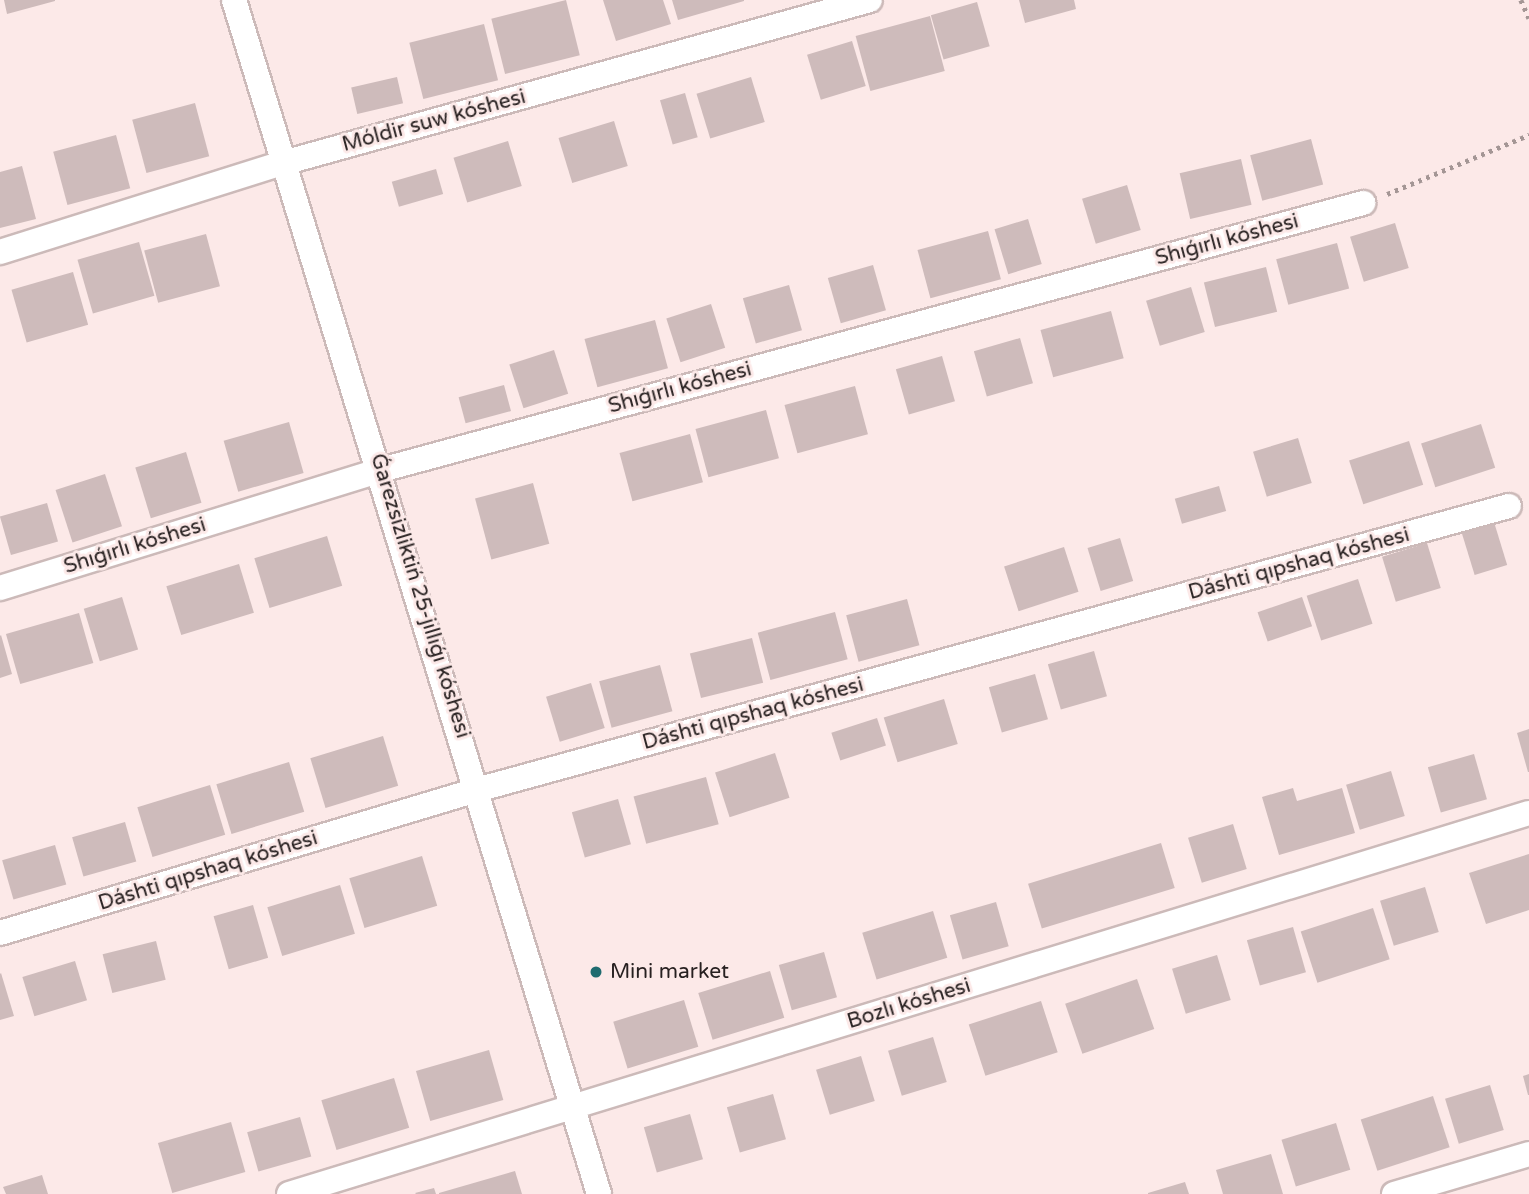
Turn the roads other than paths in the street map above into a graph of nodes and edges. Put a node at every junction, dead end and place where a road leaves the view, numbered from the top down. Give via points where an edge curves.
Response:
1 (234, 0) edge
2 (870, 0) edge
3 (283, 163) junction
4 (1363, 203) road end
5 (0, 252) edge
6 (381, 470) junction
7 (1509, 506) dead end
8 (0, 588) edge
9 (480, 789) junction
10 (1529, 813) edge
11 (0, 933) edge
12 (570, 1109) junction
13 (1529, 1154) edge
14 (289, 1194) edge
15 (599, 1194) edge
16 (1394, 1194) edge

1 - 3 street, Ǵarezsizliktiń 25-jıllıǵı kóshesi
2 - 3 street, Móldir suw kóshesi
3 - 5 street, Móldir suw kóshesi
3 - 6 street, Ǵarezsizliktiń 25-jıllıǵı kóshesi
4 - 6 street, Shıǵırlı kóshesi
6 - 8 street, Shıǵırlı kóshesi
6 - 9 street, Ǵarezsizliktiń 25-jıllıǵı kóshesi
7 - 9 street, Dáshti qıpshaq kóshesi
9 - 11 street, Dáshti qıpshaq kóshesi
9 - 12 street, Ǵarezsizliktiń 25-jıllıǵı kóshesi
10 - 12 street, Bozlı kóshesi
12 - 14 street, Bozlı kóshesi
12 - 15 street, Ǵarezsizliktiń 25-jıllıǵı kóshesi
13 - 16 street

